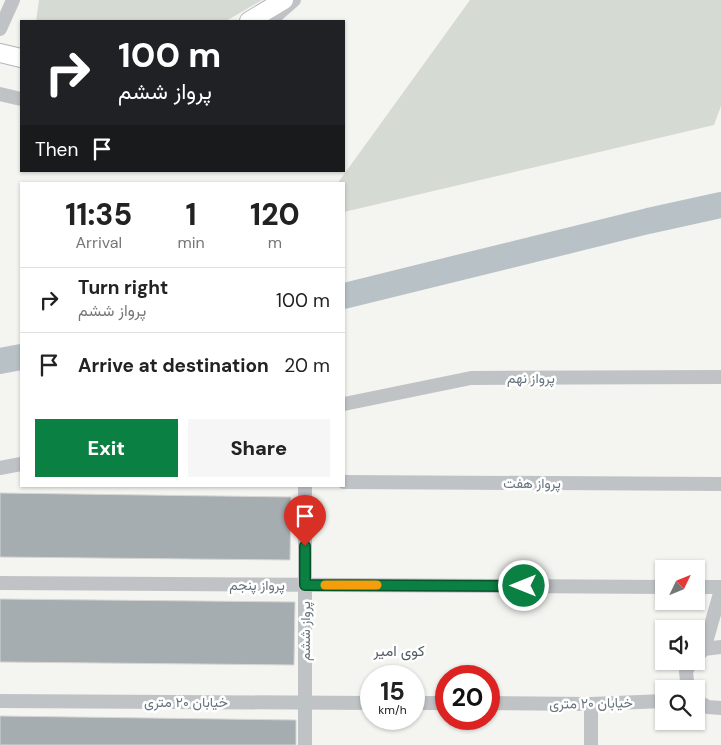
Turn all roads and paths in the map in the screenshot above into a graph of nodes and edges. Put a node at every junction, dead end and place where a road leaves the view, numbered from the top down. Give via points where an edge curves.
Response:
1 (13, 0) edge
2 (284, 0) edge
3 (294, 0) edge
4 (250, 20) edge
5 (271, 20) edge
6 (0, 29) edge
7 (0, 53) edge
8 (20, 58) edge
9 (0, 94) edge
10 (20, 99) edge
11 (721, 376) edge
12 (345, 404) edge
13 (20, 464) edge
14 (0, 468) edge
15 (345, 482) edge
16 (721, 484) edge
17 (305, 487) edge
18 (0, 584) edge
19 (305, 585) junction
20 (655, 587) edge
21 (705, 588) edge
22 (721, 589) edge
23 (705, 637) edge
24 (721, 647) edge
25 (705, 651) edge
26 (0, 701) edge
27 (655, 701) edge
28 (305, 702) junction
29 (360, 703) edge
30 (500, 703) edge
31 (591, 704) junction
32 (705, 706) edge
33 (721, 708) edge
34 (305, 745) edge
35 (591, 745) edge

1 - 6 street
2 - 4 main road
3 - 5 street
7 - 8 main road
9 - 10 street
11 - 12 street, پرواز نهم via 471,378
13 - 14 street
15 - 16 street, پرواز هفت
17 - 19 street, پرواز ششم
18 - 19 street, پرواز پنجم
19 - 20 street, پرواز پنجم
19 - 28 street, پرواز ششم
21 - 22 street
22 - 23 street
24 - 25 street
26 - 28 street, خیابان ۲۰ متری
27 - 31 street, خیابان ۲۰ متری
28 - 29 street, خیابان ۲۰ متری
28 - 34 street, پرواز ششم
30 - 31 street, خیابان ۲۰ متری
31 - 35 street
32 - 33 street

